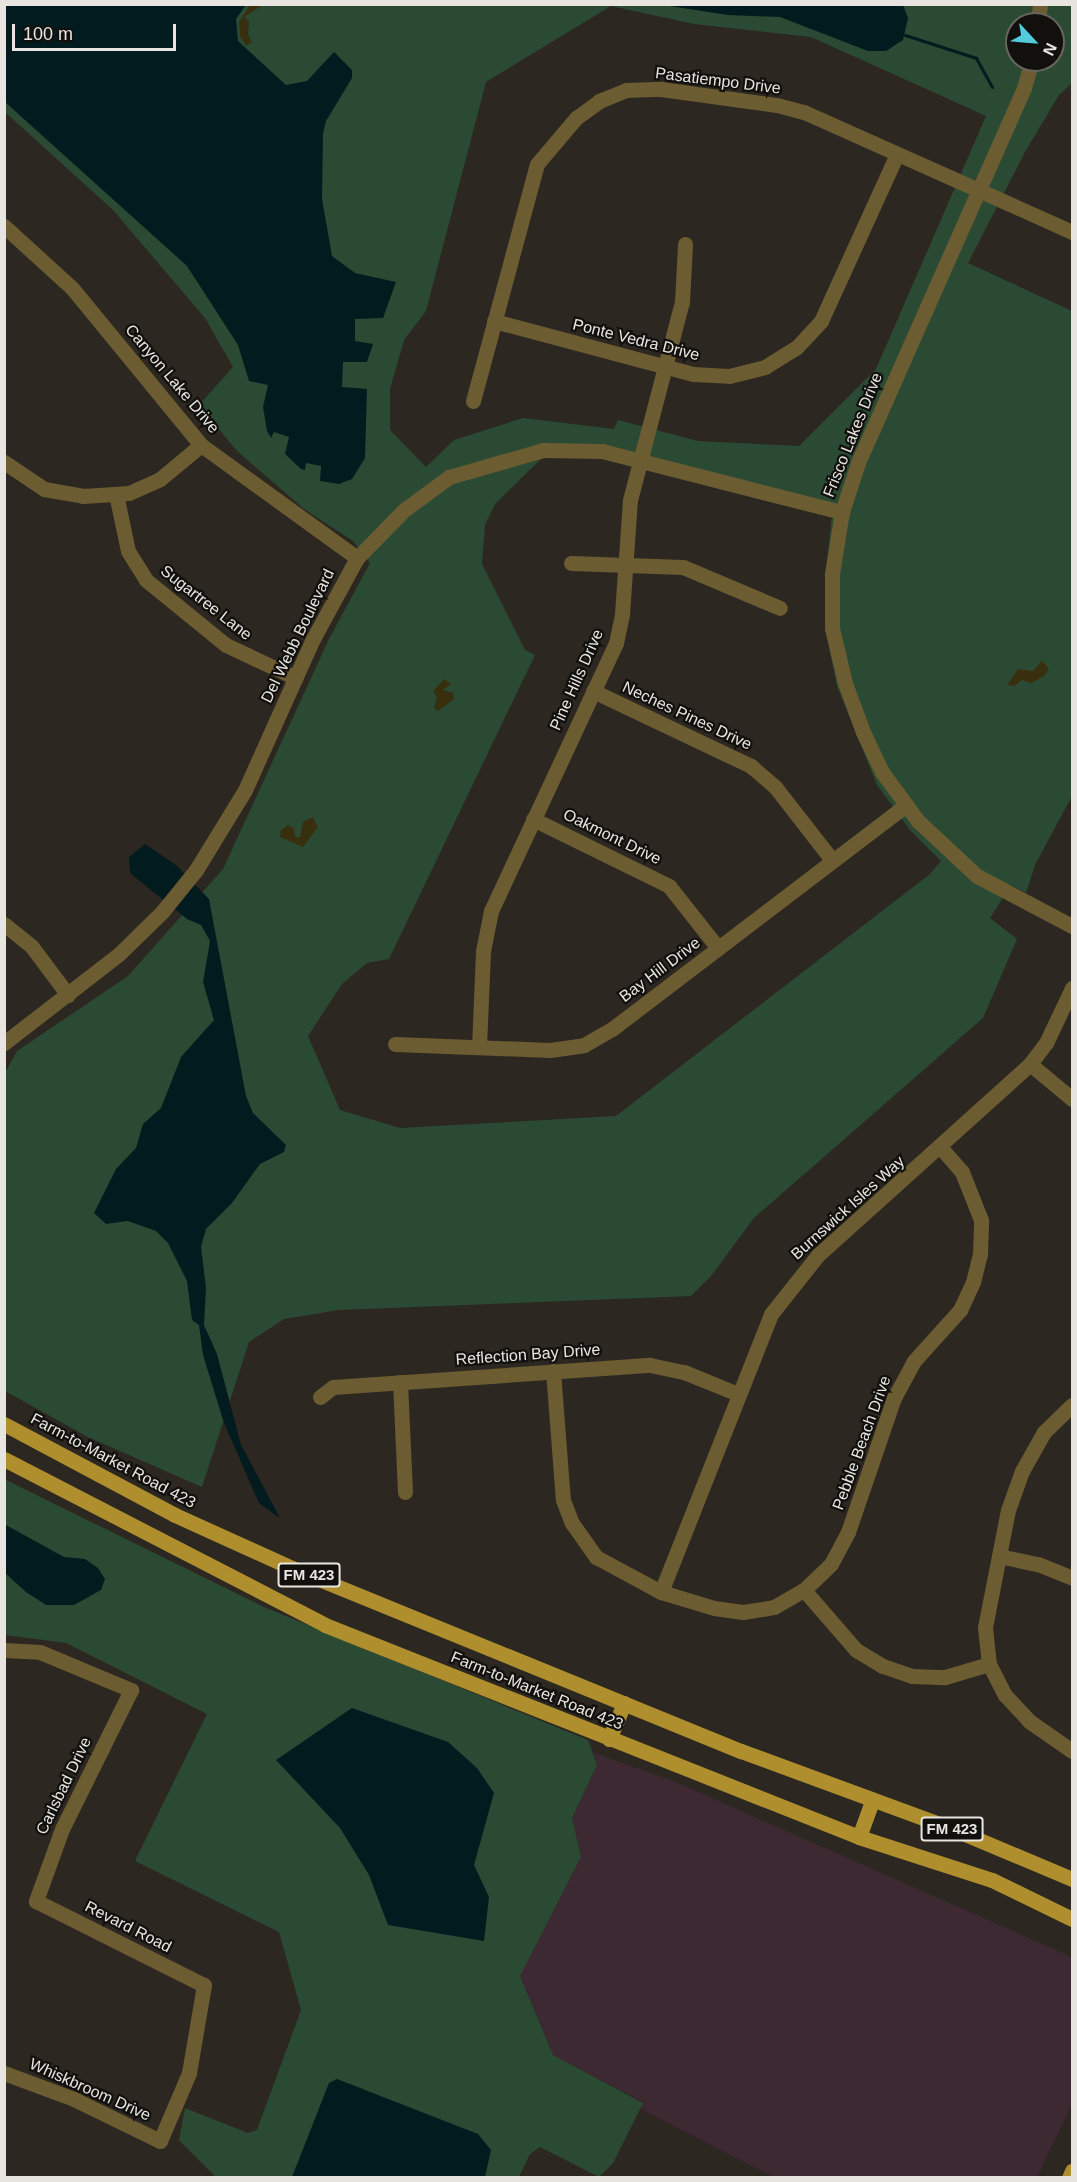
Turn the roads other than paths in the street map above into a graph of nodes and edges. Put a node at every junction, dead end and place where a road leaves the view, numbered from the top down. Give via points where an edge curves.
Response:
1 (1029, 72) edge
2 (897, 154) junction
3 (978, 189) junction
4 (4, 226) edge
5 (1072, 230) edge
6 (685, 244) dead end
7 (494, 321) junction
8 (664, 367) junction
9 (473, 401) dead end
10 (201, 445) junction
11 (640, 460) junction
12 (4, 462) edge
13 (116, 494) junction
14 (842, 512) junction
15 (357, 558) junction
16 (571, 563) dead end
17 (624, 565) junction
18 (780, 608) dead end
19 (296, 678) junction
20 (593, 691) junction
21 (906, 805) junction
22 (533, 819) junction
23 (832, 861) junction
24 (4, 924) edge
25 (1072, 926) edge
26 (718, 948) junction
27 (1072, 988) edge
28 (68, 995) junction
29 (4, 1043) edge
30 (395, 1044) dead end
31 (479, 1047) junction
32 (1030, 1064) junction
33 (1072, 1099) edge
34 (941, 1148) junction
35 (553, 1371) junction
36 (400, 1382) junction
37 (738, 1394) junction
38 (320, 1397) dead end
39 (1072, 1405) edge
40 (4, 1424) edge
41 (4, 1459) edge
42 (405, 1492) dead end
43 (999, 1556) junction
44 (1072, 1578) edge
45 (804, 1590) junction
46 (661, 1592) junction
47 (4, 1650) edge
48 (989, 1664) junction
49 (624, 1703) junction
50 (609, 1739) junction
51 (1072, 1751) edge
52 (872, 1801) junction
53 (859, 1837) junction
54 (1072, 1879) edge
55 (36, 1901) joint
56 (1072, 1919) edge
57 (4, 2073) edge
58 (160, 2141) joint
59 (1072, 2172) edge
60 (1069, 2178) edge

1 - 3 street, Frisco Lakes Drive
2 - 3 street, Pasatiempo Drive
2 - 7 street, Pasatiempo Drive via 804,112 777,105 661,89 626,90 599,101 553,140 537,164
2 - 8 street, Ponte Vedra Drive via 828,309 802,343 771,364 736,375 707,376
3 - 5 street, Pasatiempo Drive
3 - 14 street, Frisco Lakes Drive via 858,463
4 - 10 street, Canyon Lake Drive via 72,288
6 - 8 street, Pine Hills Drive via 682,302
7 - 8 street, Ponte Vedra Drive
7 - 9 street, Pasatiempo Drive
8 - 11 street, Pine Hills Drive
10 - 13 street via 160,479 129,493
10 - 15 street, Canyon Lake Drive
11 - 14 street, Del Webb Boulevard
11 - 15 street, Del Webb Boulevard via 602,451 543,450 449,477 404,510
11 - 17 street, Pine Hills Drive via 630,500
12 - 13 street via 44,489 83,496
13 - 19 street, Sugartree Lane via 128,551 146,580 226,645
14 - 21 street, Frisco Lakes Drive via 832,574 832,628 855,714 882,772
15 - 19 street, Del Webb Boulevard
16 - 17 street
17 - 18 street via 684,567
17 - 20 street, Pine Hills Drive via 622,614 616,643
19 - 28 street, Del Webb Boulevard via 245,790 196,870 162,912 118,956
20 - 22 street, Pine Hills Drive
20 - 23 street, Neches Pines Drive via 751,766 776,788
21 - 23 street, Bay Hill Drive
21 - 25 street, Frisco Lakes Drive via 977,876
22 - 26 street, Oakmont Drive via 669,886
22 - 31 street, Pine Hills Drive via 491,911 483,951
23 - 26 street, Bay Hill Drive
24 - 28 street via 32,947
26 - 31 street, Bay Hill Drive via 612,1029 584,1045 550,1050
27 - 32 street, Burnswick Isles Way via 1046,1043
28 - 29 street, Del Webb Boulevard
30 - 31 street, Bay Hill Drive
32 - 33 street
32 - 34 street, Burnswick Isles Way
34 - 37 street, Burnswick Isles Way via 819,1255 794,1284 771,1314
34 - 45 street, Pebble Beach Drive via 962,1172 981,1220 980,1254 973,1282 960,1310 914,1361 894,1398 848,1532 831,1564
35 - 36 street, Reflection Bay Drive
35 - 37 street, Reflection Bay Drive via 650,1365 684,1371
35 - 46 street, Pebble Beach Drive via 558,1474 572,1523 596,1557
36 - 38 street, Reflection Bay Drive via 333,1387
36 - 42 street
37 - 46 street, Burnswick Isles Way
39 - 43 street via 1044,1432 1022,1471 1008,1510
40 - 49 main road, Farm-to-Market Road 423 / FM 423 via 175,1515 292,1568
41 - 50 main road, Farm-to-Market Road 423 / FM 423 via 325,1625
43 - 44 street via 1038,1564
43 - 48 street via 985,1627
45 - 46 street, Pebble Beach Drive via 774,1607 743,1612
45 - 48 street via 856,1650 883,1666 912,1676 945,1677
47 - 55 street, Carlsbad Drive via 40,1652 131,1690 62,1829
48 - 51 street via 1005,1695 1029,1721
49 - 50 main road
49 - 52 main road, Farm-to-Market Road 423 / FM 423
50 - 53 main road, Farm-to-Market Road 423 / FM 423
52 - 53 main road
52 - 54 main road, Farm-to-Market Road 423 / FM 423 via 1020,1855
53 - 56 main road, Farm-to-Market Road 423 / FM 423 via 992,1880
55 - 58 street, Revard Road via 204,1985 189,2073
57 - 58 street, Whiskbroom Drive via 74,2099
59 - 60 main road

